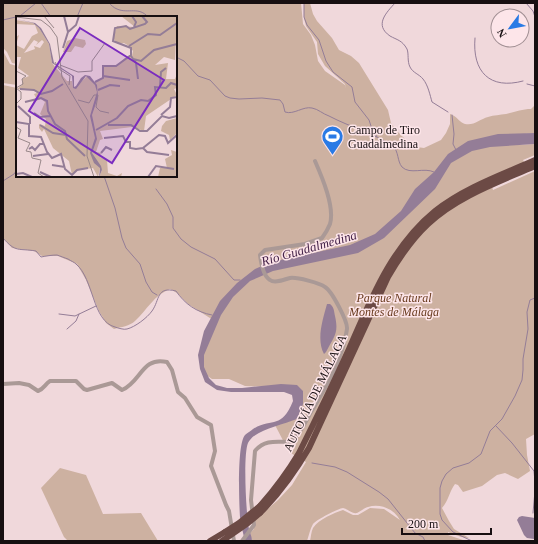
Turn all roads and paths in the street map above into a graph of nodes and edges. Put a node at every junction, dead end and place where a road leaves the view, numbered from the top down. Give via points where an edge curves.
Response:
1 (535, 160) edge
2 (315, 161) dead end
3 (535, 166) edge
4 (3, 384) edge
5 (242, 540) edge
6 (210, 541) edge
7 (222, 541) edge
8 (234, 541) edge

1 - 6 highway, AUTOVÍA DE MÁLAGA, bridge via 460,195 436,211 412,233 382,276 299,453 275,490 240,523
2 - 5 street via 332,211 330,224 322,238 305,244 265,250 260,255 261,263 266,276 273,282 300,278 325,286 334,296 347,327 340,356 322,394 297,436 290,442 269,441 256,451 251,500 254,525
3 - 7 highway, AUTOVÍA DE MÁLAGA, bridge via 451,206 428,224 408,246 388,277 298,467 260,513
4 - 8 street via 19,383 29,385 38,391 50,381 76,381 87,390 112,383 122,390 129,387 141,371 152,362 167,362 178,392 185,398 197,418 211,425 215,451 211,466 229,511

